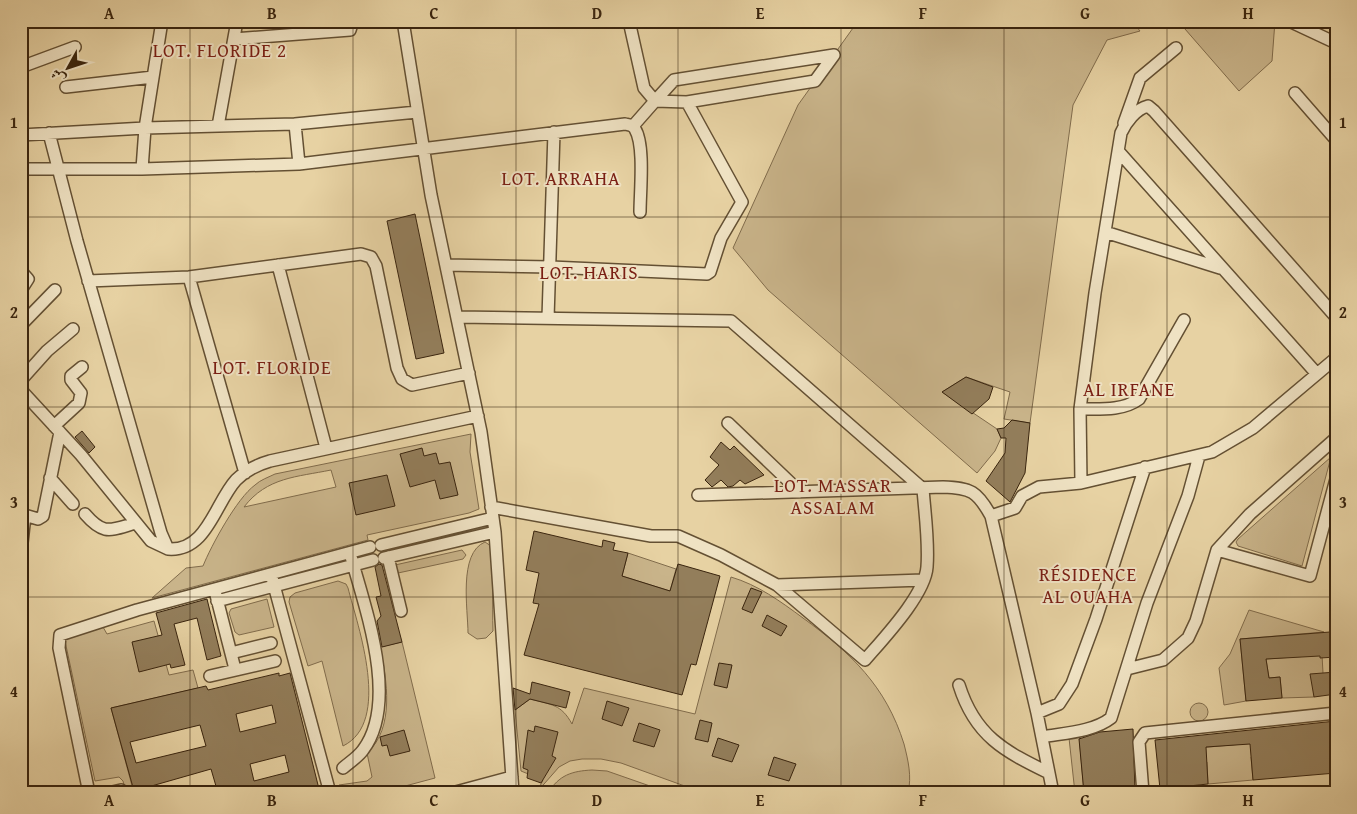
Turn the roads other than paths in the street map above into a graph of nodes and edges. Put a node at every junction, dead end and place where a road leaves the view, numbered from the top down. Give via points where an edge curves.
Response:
1 (162, 21) edge
2 (237, 21) edge
3 (353, 21) edge
4 (403, 21) edge
5 (629, 21) edge
6 (1289, 21) edge
7 (234, 39) junction
8 (1336, 43) edge
9 (75, 47) dead end
10 (1176, 48) dead end
11 (21, 67) edge
12 (153, 77) junction
13 (66, 87) dead end
14 (1295, 93) dead end
15 (655, 101) junction
16 (687, 102) junction
17 (417, 112) junction
18 (295, 124) junction
19 (218, 126) junction
20 (633, 126) junction
21 (1123, 127) junction
22 (145, 128) junction
23 (554, 132) junction
24 (49, 133) junction
25 (21, 134) edge
26 (1336, 140) edge
27 (423, 150) junction
28 (1119, 152) junction
29 (299, 164) junction
30 (21, 169) edge
31 (142, 169) junction
32 (58, 170) junction
33 (640, 212) dead end
34 (1105, 232) junction
35 (278, 265) junction
36 (446, 265) junction
37 (551, 267) junction
38 (1222, 268) junction
39 (21, 271) edge
40 (189, 277) junction
41 (88, 281) junction
42 (21, 290) edge
43 (54, 290) dead end
44 (457, 317) junction
45 (1336, 317) edge
46 (548, 318) junction
47 (1184, 320) dead end
48 (21, 325) edge
49 (73, 329) dead end
50 (1336, 358) edge
51 (82, 367) dead end
52 (469, 373) junction
53 (1317, 374) junction
54 (21, 380) edge
55 (21, 390) edge
56 (1080, 409) junction
57 (478, 416) junction
58 (728, 423) dead end
59 (57, 429) junction
60 (1336, 438) edge
61 (326, 448) junction
62 (1198, 456) junction
63 (1145, 467) junction
64 (244, 473) junction
65 (50, 478) junction
66 (1336, 479) edge
67 (1081, 483) junction
68 (923, 490) junction
69 (800, 492) junction
70 (698, 495) dead end
71 (73, 504) dead end
72 (492, 513) junction
73 (85, 514) dead end
74 (23, 515) edge
75 (991, 516) junction
76 (136, 523) junction
77 (495, 532) junction
78 (168, 549) junction
79 (1217, 550) junction
80 (21, 552) edge
81 (350, 553) junction
82 (382, 558) junction
83 (353, 565) junction
84 (271, 574) junction
85 (923, 580) junction
86 (777, 584) junction
87 (275, 586) junction
88 (214, 588) junction
89 (217, 601) junction
90 (401, 611) dead end
91 (271, 643) dead end
92 (231, 653) junction
93 (275, 661) dead end
94 (235, 669) junction
95 (1127, 670) junction
96 (210, 676) dead end
97 (960, 685) dead end
98 (1037, 713) junction
99 (1336, 713) edge
100 (1042, 737) junction
101 (343, 768) dead end
102 (1049, 773) junction
103 (512, 777) junction
104 (121, 790) dead end
105 (512, 792) edge
106 (89, 793) edge
107 (108, 793) edge
108 (330, 793) edge
109 (452, 793) edge
110 (1054, 793) edge
111 (1143, 793) edge

1 - 12 street
2 - 7 street
3 - 7 street via 350,30
4 - 17 street
5 - 15 street via 644,88
6 - 8 street
7 - 19 street
9 - 11 street
10 - 21 street via 1140,78
12 - 13 street
12 - 22 street
14 - 26 street
15 - 16 street
15 - 16 street via 674,80 834,55 815,81
15 - 20 street
16 - 37 street via 742,202 722,238 710,272 704,275
17 - 18 street
17 - 27 street
18 - 19 street
18 - 29 street
19 - 22 street
20 - 23 street via 625,124
20 - 33 street via 640,142
21 - 28 street
21 - 45 street via 1148,106
22 - 24 street
22 - 31 street
23 - 27 street
23 - 37 street
24 - 25 street
24 - 32 street
27 - 29 street
27 - 36 street
28 - 34 street
28 - 38 street
29 - 31 street
30 - 32 street
31 - 32 street
32 - 41 street
34 - 38 street
34 - 56 street
35 - 40 street
35 - 52 street via 361,254 371,257 376,266 402,379 412,385
35 - 61 street
36 - 37 street
36 - 44 street
37 - 46 street
38 - 53 street
39 - 42 street via 28,279
40 - 41 street
40 - 64 street
41 - 78 street
43 - 48 street
44 - 46 street
44 - 52 street
46 - 68 street via 731,320
47 - 56 street via 1139,399 1120,408
49 - 54 street
50 - 53 street
51 - 59 street via 71,376 81,393 79,403
52 - 57 street
53 - 62 street via 1253,428 1231,443
55 - 59 street
56 - 67 street
57 - 61 street
57 - 72 street
58 - 69 street
59 - 65 street
59 - 76 street
60 - 79 street via 1250,514
61 - 64 street via 270,461 251,467
62 - 63 street
62 - 95 street via 1188,496
63 - 67 street
63 - 98 street via 1072,684 1060,704
64 - 78 street via 235,481 196,540 180,550
65 - 71 street
65 - 74 street via 42,517
66 - 79 street via 1310,576
67 - 75 street via 1039,487 1022,496 1015,508
68 - 69 street
68 - 75 street via 943,487 968,490 976,494
68 - 85 street via 927,569
69 - 70 street
72 - 77 street
72 - 81 street
72 - 86 street via 652,536 678,536
73 - 76 street via 97,528 104,530
74 - 80 street
75 - 98 street
76 - 78 street via 151,542
77 - 82 street
77 - 103 street
79 - 95 street via 1188,638 1163,660
81 - 83 street
81 - 84 street
82 - 83 street
82 - 90 street
83 - 87 street
83 - 101 street via 375,655 378,698 374,729 368,742
84 - 87 street
84 - 88 street
85 - 86 street
85 - 86 street via 894,628 865,660
87 - 89 street
87 - 108 street
88 - 89 street
88 - 106 street via 60,636 59,648
89 - 92 street
91 - 92 street
92 - 94 street
93 - 94 street
94 - 96 street
95 - 100 street via 1111,718 1104,724
97 - 102 street via 966,706 981,729 1013,756
98 - 100 street
99 - 111 street via 1145,733 1139,742
100 - 102 street
102 - 110 street
103 - 105 street
103 - 109 street
104 - 107 street

